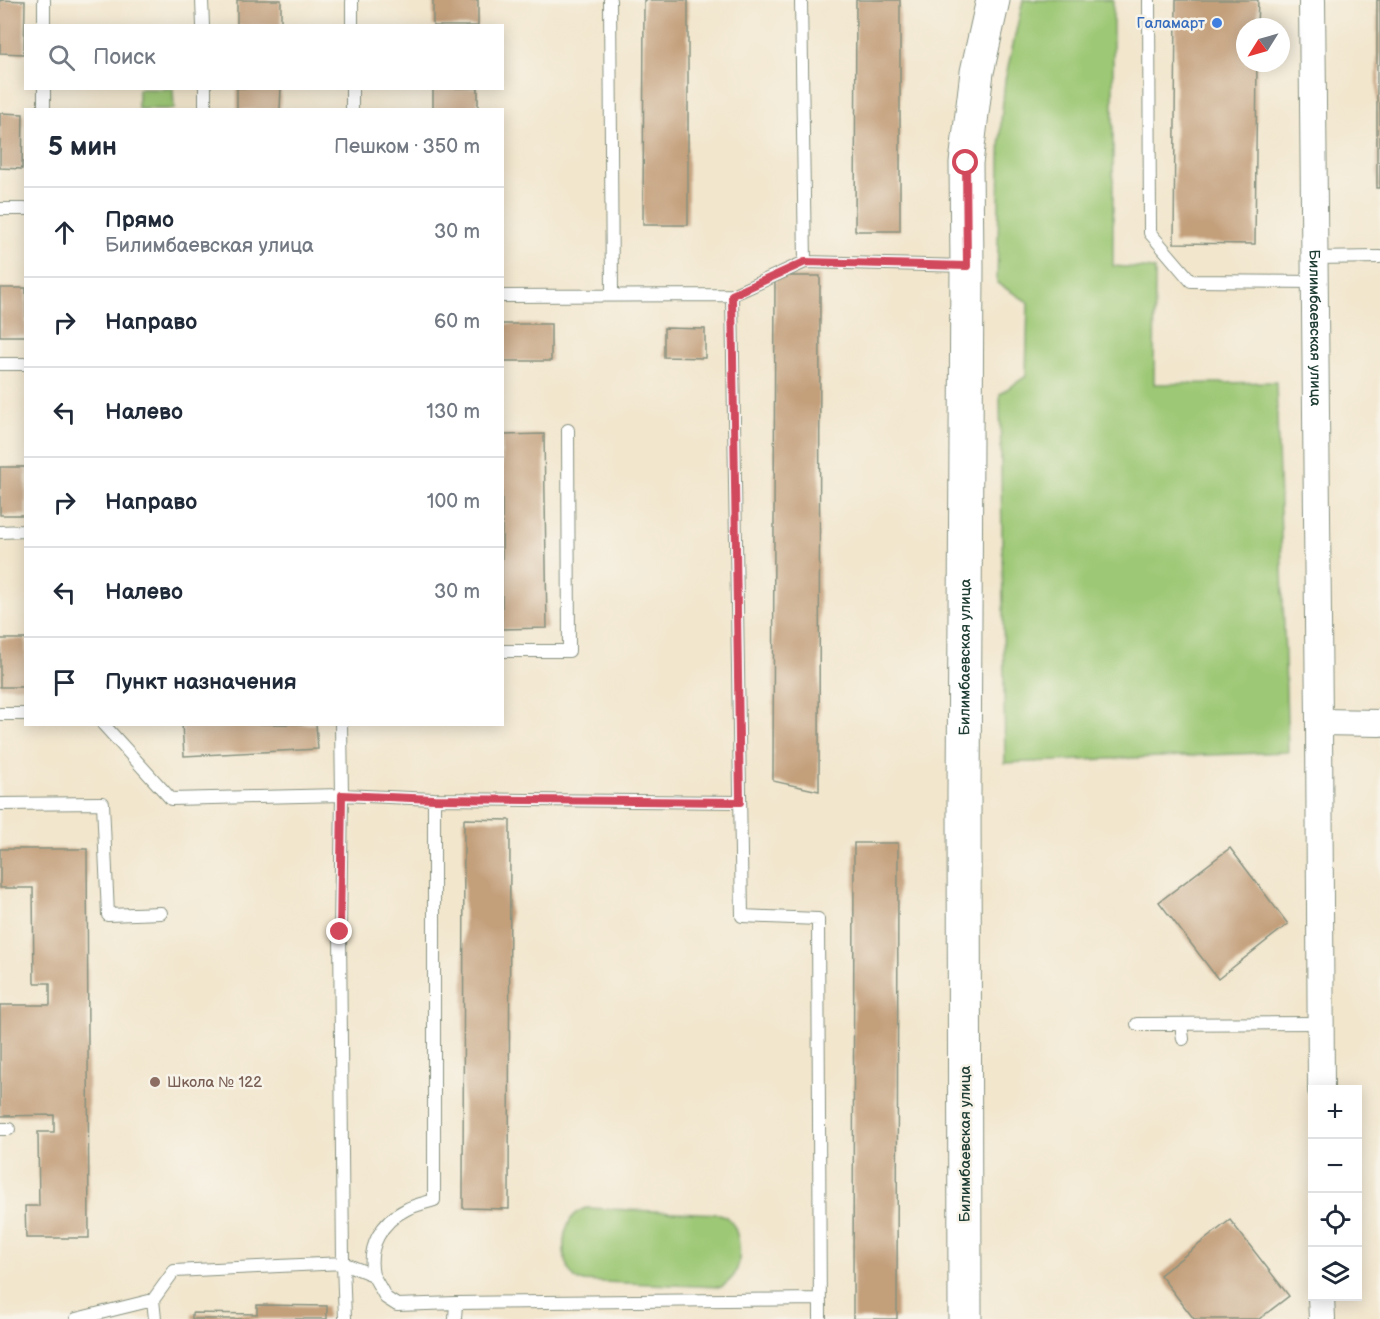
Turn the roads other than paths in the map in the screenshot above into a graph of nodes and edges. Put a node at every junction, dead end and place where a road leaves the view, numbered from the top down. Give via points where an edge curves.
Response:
1 (44, 0) edge
2 (202, 0) edge
3 (352, 0) edge
4 (610, 0) edge
5 (801, 0) edge
6 (993, 0) edge
7 (1149, 0) edge
8 (1312, 0) edge
9 (44, 24) edge
10 (203, 24) edge
11 (352, 24) edge
12 (44, 90) edge
13 (205, 90) edge
14 (352, 90) edge
15 (44, 108) edge
16 (206, 108) edge
17 (352, 108) edge
18 (0, 209) edge
19 (24, 209) edge
20 (1380, 257) edge
21 (805, 262) junction
22 (967, 266) junction
23 (1314, 270) junction
24 (612, 295) junction
25 (732, 295) junction
26 (504, 296) edge
27 (0, 364) edge
28 (24, 364) edge
29 (568, 430) dead end
30 (24, 531) edge
31 (0, 532) edge
32 (504, 651) edge
33 (0, 714) edge
34 (24, 714) edge
35 (1319, 723) junction
36 (1380, 723) edge
37 (105, 726) edge
38 (341, 726) edge
39 (342, 795) junction
40 (434, 799) junction
41 (740, 802) junction
42 (0, 804) edge
43 (161, 913) dead end
44 (1320, 1023) junction
45 (1137, 1024) dead end
46 (1181, 1024) junction
47 (1183, 1040) dead end
48 (1321, 1085) edge
49 (343, 1263) junction
50 (373, 1275) junction
51 (820, 1299) junction
52 (153, 1300) junction
53 (1322, 1301) edge
54 (456, 1303) junction
55 (76, 1319) edge
56 (155, 1319) edge
57 (345, 1319) edge
58 (455, 1319) edge
59 (820, 1319) edge
60 (965, 1319) edge
61 (1322, 1319) edge

1 - 9 lane
2 - 10 lane
3 - 11 lane
4 - 24 lane
5 - 21 lane
6 - 22 main road, Билимбаевская улица via 977,72 966,163
7 - 23 lane via 1150,233 1191,280
8 - 23 street, Билимбаевская улица
12 - 15 lane
13 - 16 lane
14 - 17 lane
18 - 19 lane
20 - 23 lane
21 - 22 lane
21 - 25 lane
22 - 60 main road, Билимбаевская улица
23 - 35 street, Билимбаевская улица
24 - 25 lane
24 - 26 lane
25 - 41 lane
27 - 28 lane
29 - 32 lane via 569,651
30 - 31 lane
33 - 34 lane
35 - 36 street
35 - 44 street, Билимбаевская улица
37 - 39 lane via 171,799
38 - 39 lane
39 - 40 lane
39 - 49 lane
40 - 41 lane
40 - 50 lane via 434,1200 397,1215 378,1235 373,1247
41 - 51 lane via 742,916 818,919
42 - 43 lane via 103,803 108,915
44 - 46 lane
44 - 48 street, Билимбаевская улица
45 - 46 lane
46 - 47 lane
49 - 50 lane
49 - 52 lane via 174,1271
49 - 57 lane
50 - 54 lane via 386,1298 397,1305
51 - 54 lane
51 - 59 lane
52 - 55 lane
52 - 56 lane
53 - 61 street
54 - 58 lane

